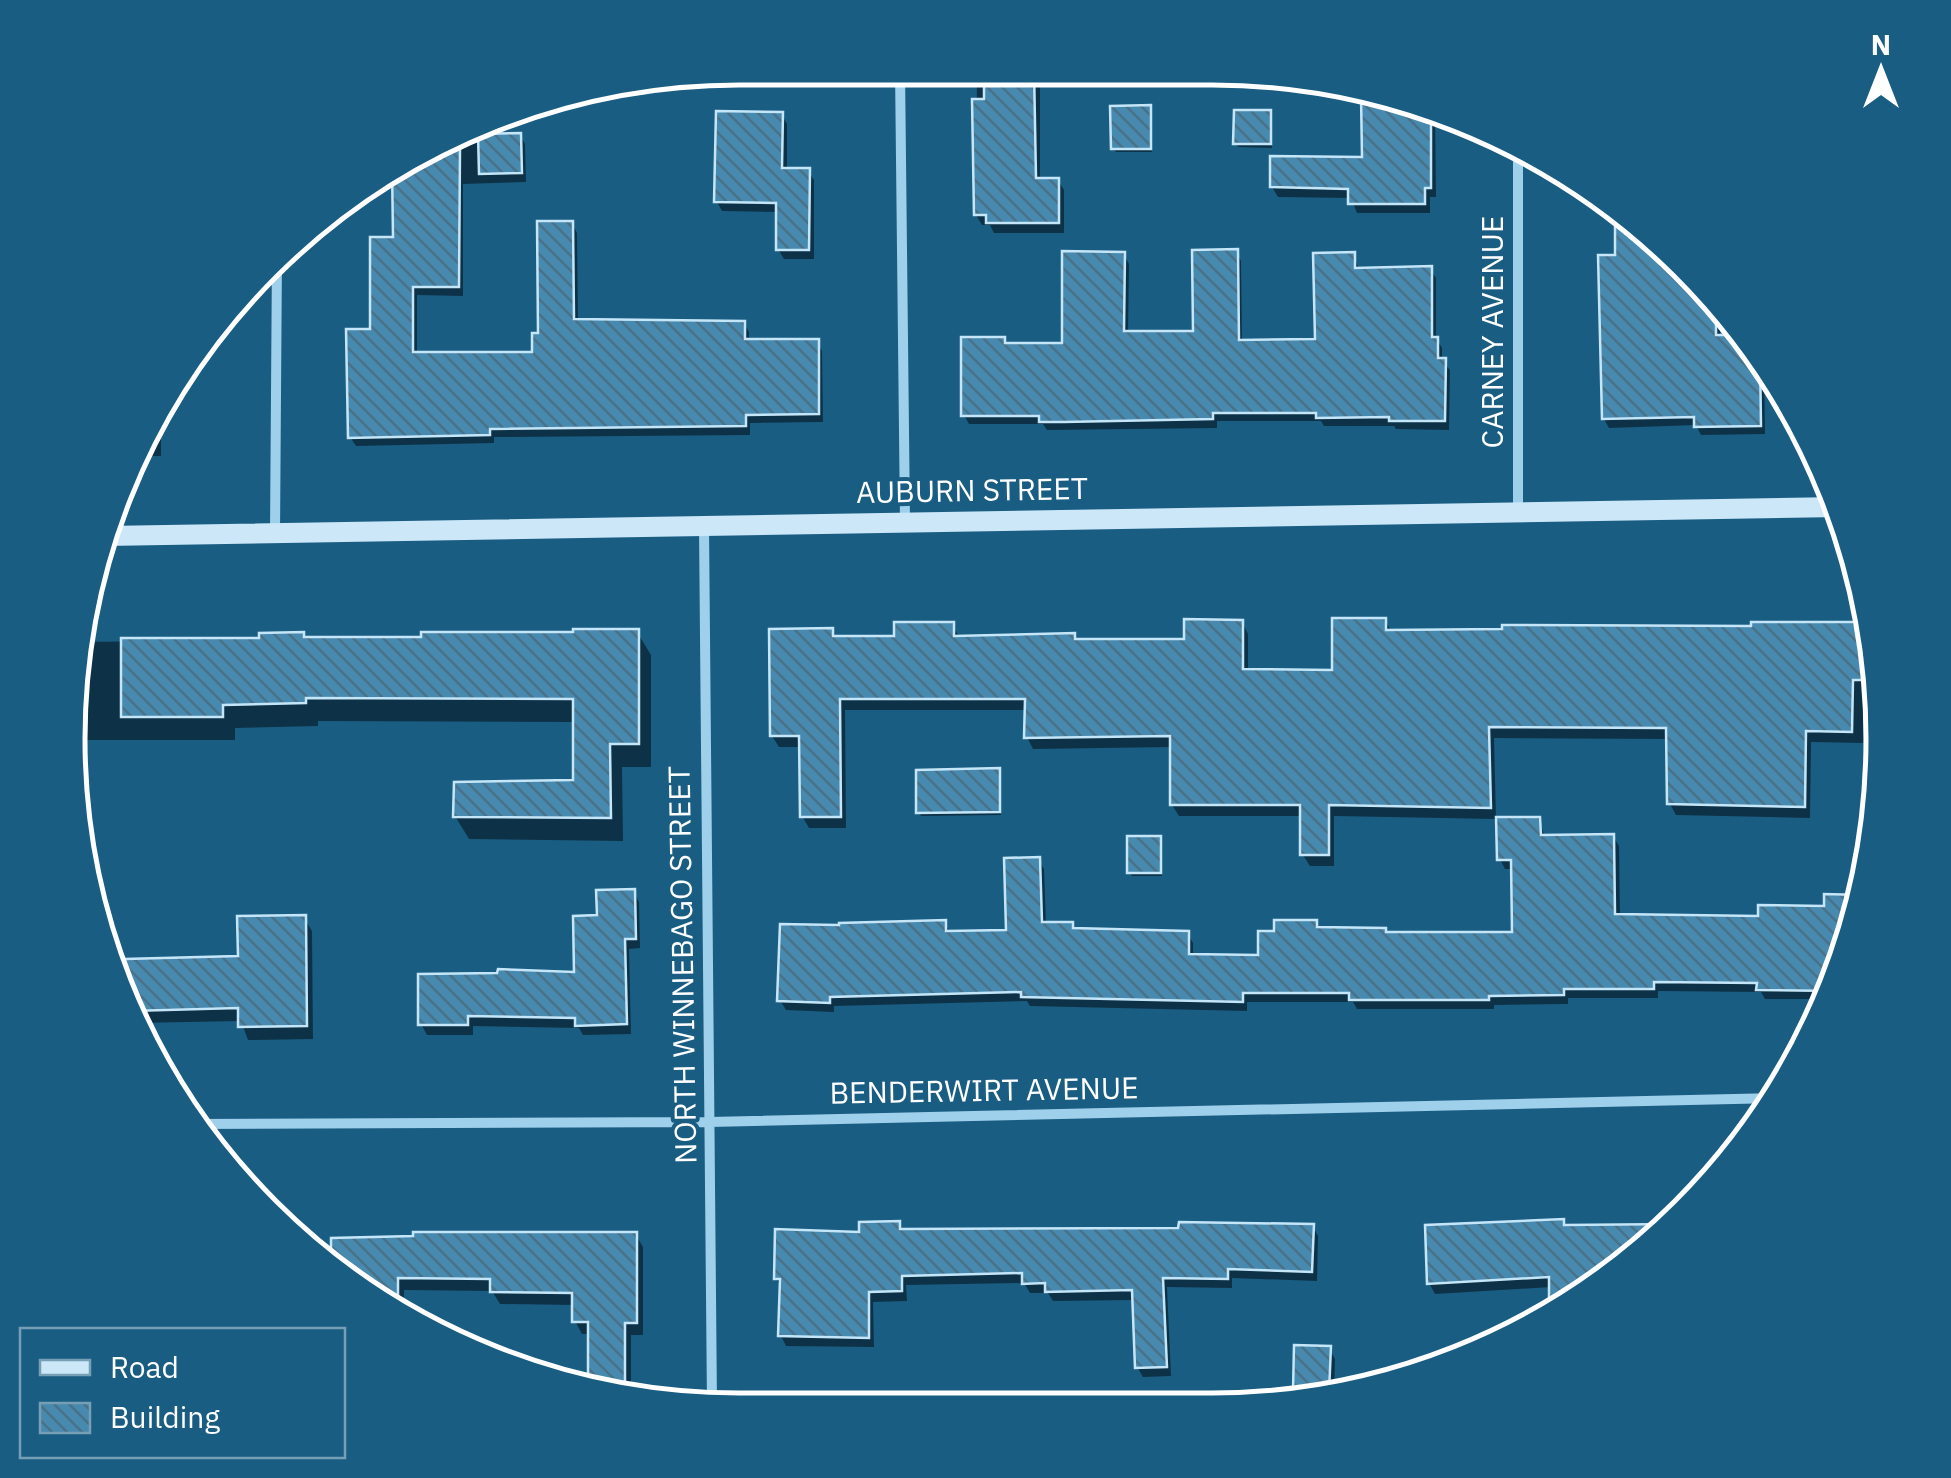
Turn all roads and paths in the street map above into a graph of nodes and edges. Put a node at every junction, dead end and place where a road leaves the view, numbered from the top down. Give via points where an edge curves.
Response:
1 (900, 85) edge
2 (1518, 161) edge
3 (278, 276) edge
4 (1823, 507) edge
5 (1518, 514) junction
6 (905, 522) junction
7 (704, 525) junction
8 (276, 535) junction
9 (118, 536) edge
10 (1758, 1098) edge
11 (710, 1122) junction
12 (211, 1124) edge
13 (712, 1392) edge

1 - 6 street
2 - 5 street, CARNEY AVENUE
3 - 8 street
4 - 5 main road, AUBURN STREET
5 - 6 main road, AUBURN STREET
6 - 7 main road, AUBURN STREET
7 - 8 main road, AUBURN STREET
7 - 11 street, NORTH WINNEBAGO STREET
8 - 9 main road, AUBURN STREET
10 - 11 street, BENDERWIRT AVENUE
11 - 12 street, BENDERWIRT AVENUE
11 - 13 street, NORTH WINNEBAGO STREET

